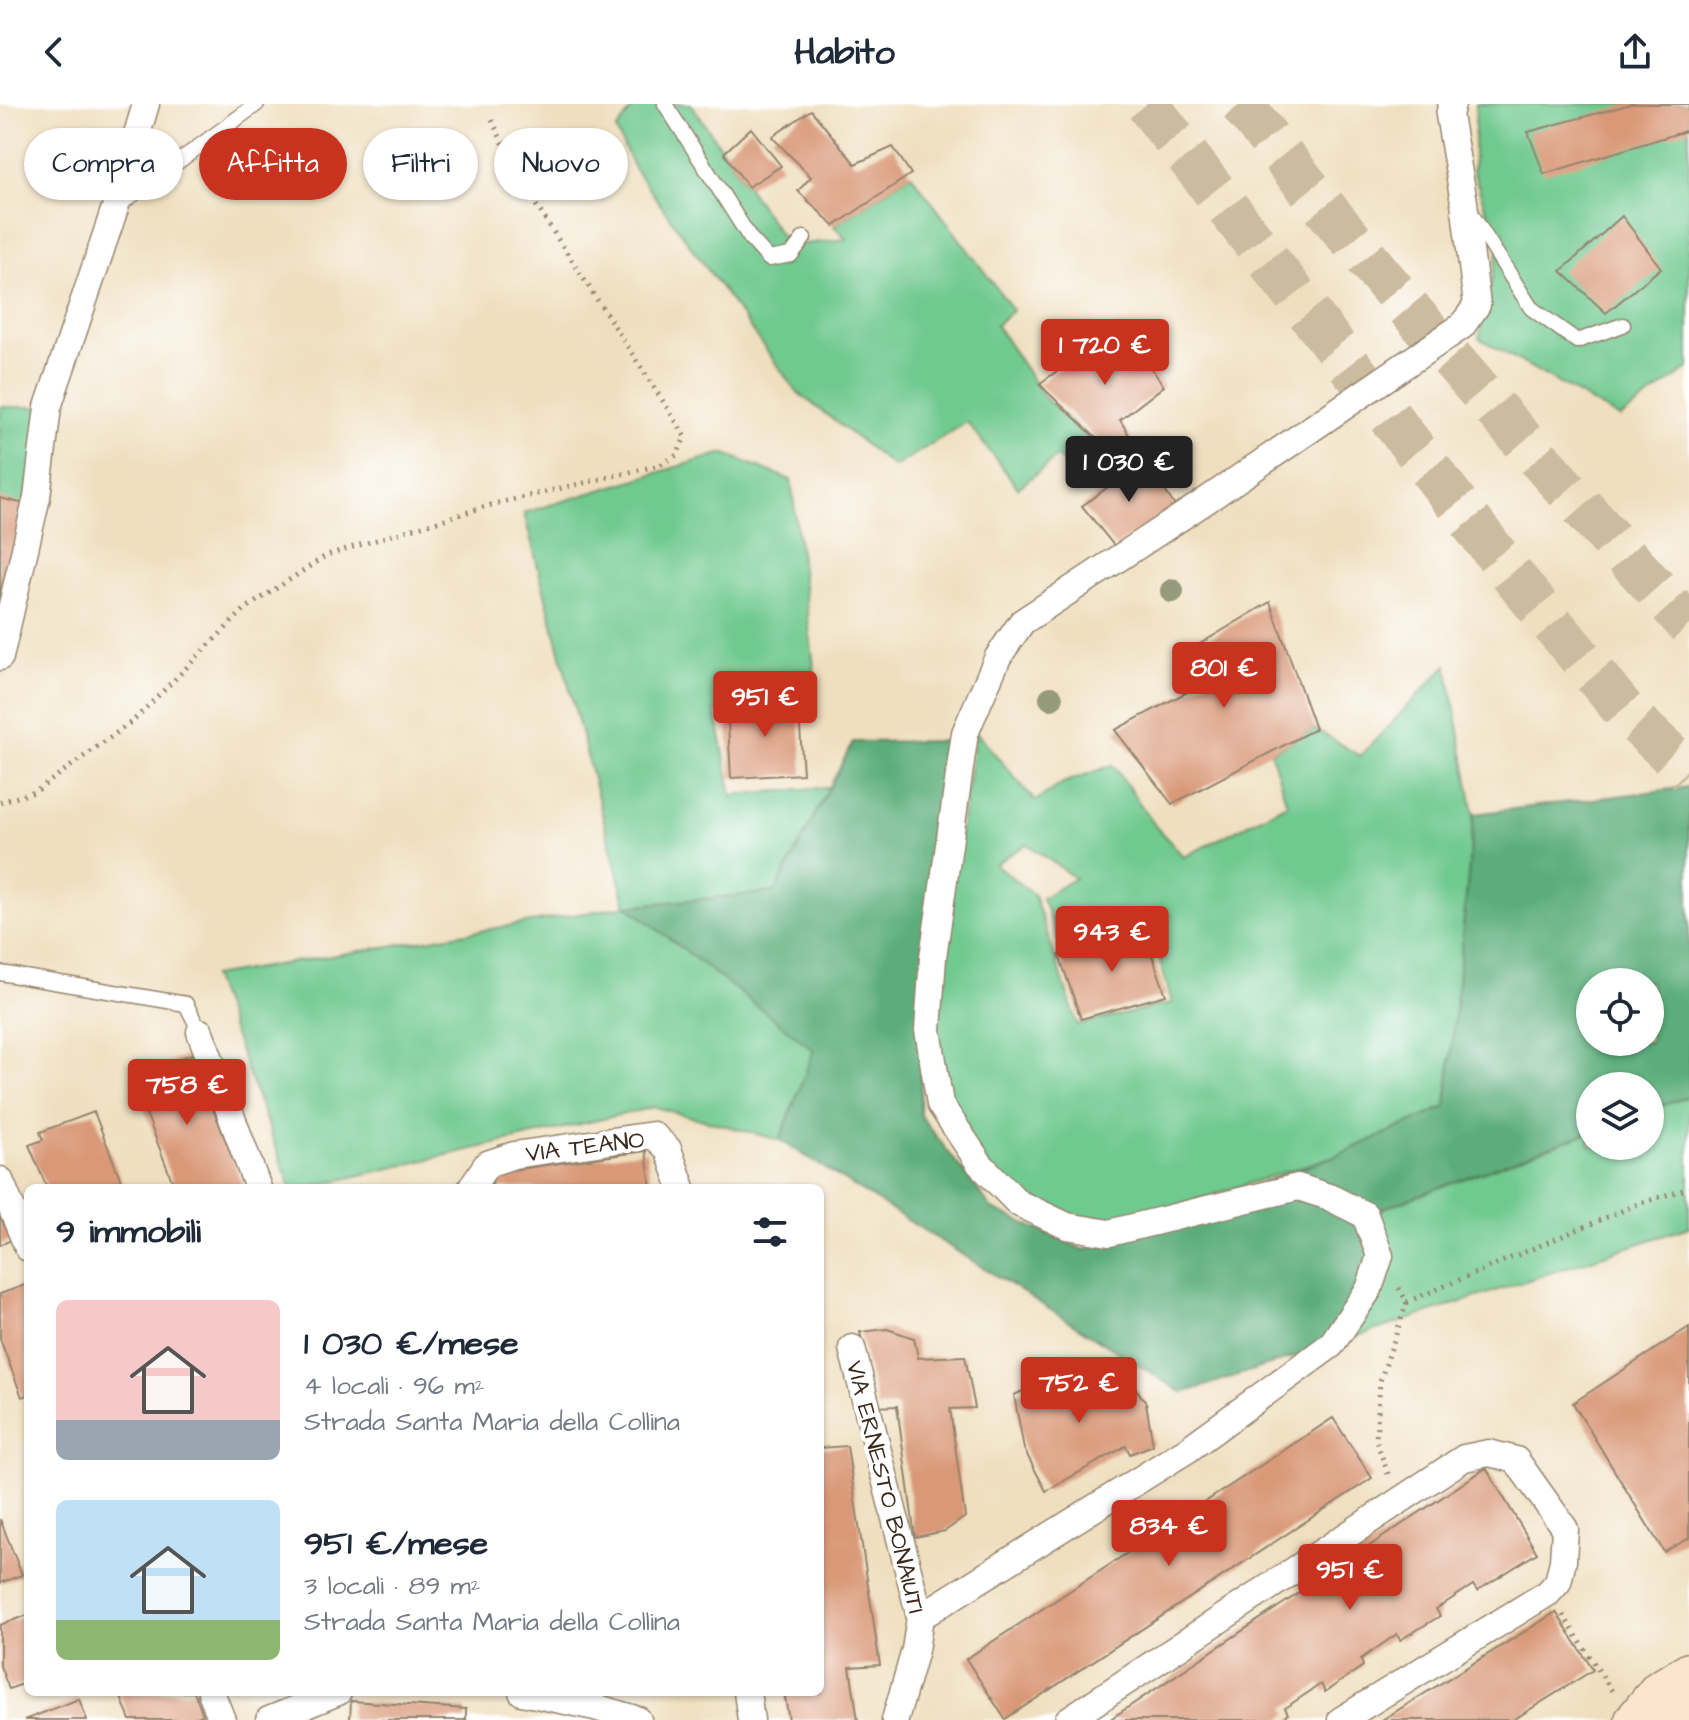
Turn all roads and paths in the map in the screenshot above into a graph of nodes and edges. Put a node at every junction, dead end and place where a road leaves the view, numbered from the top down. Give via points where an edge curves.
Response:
1 (146, 104) edge
2 (257, 104) edge
3 (665, 104) edge
4 (1452, 104) edge
5 (491, 118) dead end
6 (1464, 202) junction
7 (115, 208) junction
8 (804, 238) dead end
9 (1623, 325) dead end
10 (0, 657) edge
11 (0, 802) edge
12 (0, 973) edge
13 (200, 1032) joint
14 (0, 1180) edge
15 (257, 1184) edge
16 (474, 1184) edge
17 (681, 1184) edge
18 (1689, 1188) edge
19 (24, 1238) edge
20 (1380, 1256) junction
21 (1407, 1302) junction
22 (852, 1348) dead end
23 (1398, 1502) junction
24 (1548, 1593) junction
25 (920, 1617) junction
26 (1689, 1671) edge
27 (213, 1696) edge
28 (328, 1696) edge
29 (541, 1696) edge
30 (748, 1696) edge
31 (1623, 1706) edge
32 (1689, 1706) edge
33 (222, 1720) edge
34 (269, 1720) edge
35 (638, 1720) edge
36 (751, 1720) edge
37 (895, 1720) edge
38 (1068, 1720) edge
39 (1341, 1720) edge
40 (1659, 1720) edge

1 - 7 street
2 - 7 lane
3 - 8 lane via 750,238 769,259 791,255
4 - 6 street via 1449,115
5 - 11 path via 523,185 685,437 677,455 660,465 494,504 327,555 245,609 134,720 35,792
6 - 9 lane via 1531,308 1577,341
6 - 20 street via 1477,305 1462,326 1022,622 998,657 965,733 932,972 928,1030 940,1104 980,1164 1018,1203 1067,1226 1109,1233 1298,1187 1365,1215
7 - 10 street via 48,407 37,497
12 - 13 lane via 186,1004
13 - 15 street
14 - 19 street
16 - 17 street, VIA TEANO via 487,1164 514,1155 653,1135 668,1149
18 - 21 path via 1638,1204
20 - 21 path
20 - 25 street via 1369,1289 1331,1345 1187,1450
21 - 23 path via 1380,1381 1376,1440
22 - 25 street, VIA ERNESTO BONAIUTI
23 - 24 street via 1464,1458 1489,1453 1516,1460 1565,1529 1558,1582
23 - 38 street
24 - 31 path
24 - 39 street
25 - 37 street, VIA ERNESTO BONAIUTI
26 - 31 main road
27 - 33 street
28 - 34 street
29 - 35 street
30 - 36 street
32 - 40 main road

